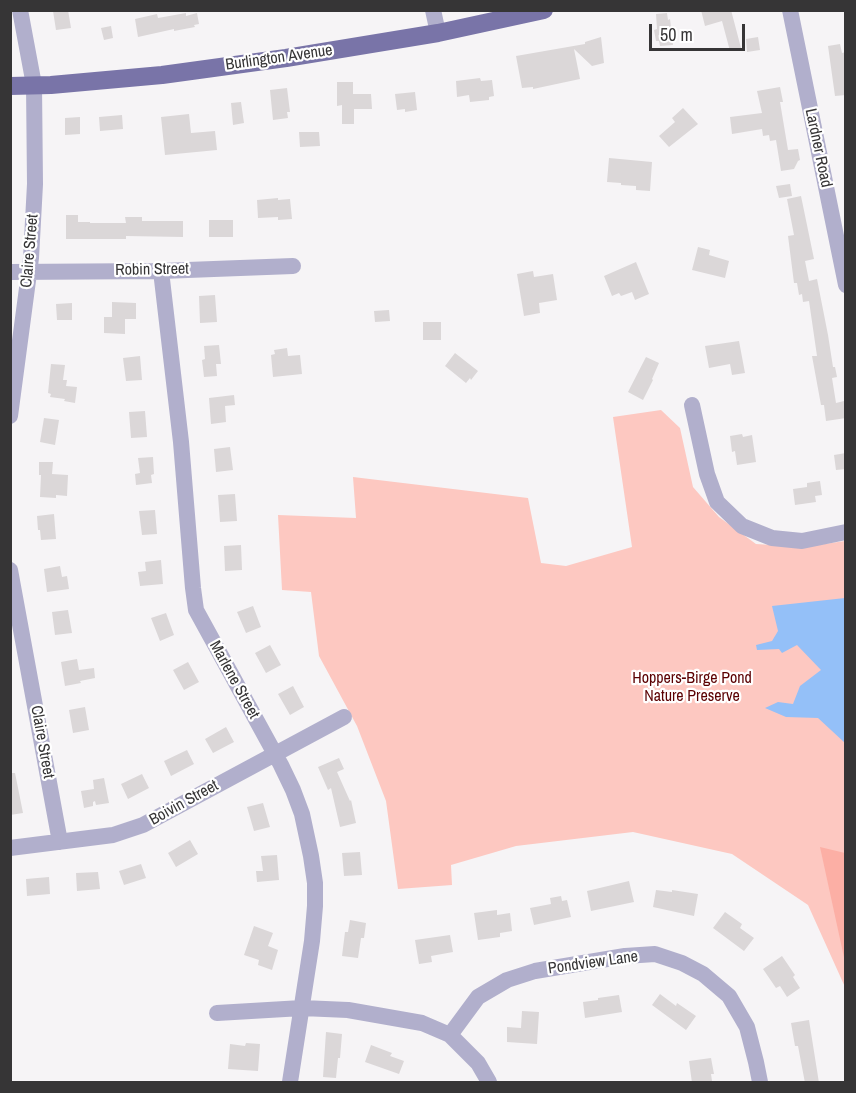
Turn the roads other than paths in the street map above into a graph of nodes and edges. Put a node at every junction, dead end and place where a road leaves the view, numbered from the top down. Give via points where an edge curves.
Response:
1 (20, 10) edge
2 (433, 10) edge
3 (544, 10) edge
4 (790, 10) edge
5 (438, 33) junction
6 (34, 85) junction
7 (10, 86) edge
8 (293, 266) dead end
9 (29, 271) junction
10 (161, 271) junction
11 (10, 272) edge
12 (846, 285) edge
13 (693, 405) dead end
14 (10, 416) edge
15 (846, 532) edge
16 (10, 570) edge
17 (344, 717) dead end
18 (275, 753) junction
19 (60, 842) junction
20 (10, 848) edge
21 (302, 1008) junction
22 (216, 1012) dead end
23 (450, 1035) junction
24 (290, 1083) edge
25 (489, 1083) edge
26 (760, 1083) edge

1 - 6 street, Claire Street
2 - 5 street
3 - 5 main road, Burlington Avenue
4 - 12 street, Lardner Road
5 - 6 main road, Burlington Avenue via 162,75
6 - 7 main road, Burlington Avenue
6 - 9 street, Claire Street via 35,184
8 - 10 street, Robin Street
9 - 10 street, Robin Street
9 - 11 street, Robin Street
9 - 14 street, Claire Street
10 - 18 street, Marlene Street via 196,610
13 - 15 street via 706,474 717,502 742,526 772,538 802,541
16 - 19 street, Claire Street
17 - 18 street, Boivin Street
18 - 19 street, Boivin Street via 143,825 113,835
18 - 21 street, Marlene Street via 302,814 315,883 312,941
19 - 20 street, Boivin Street
21 - 22 street
21 - 23 street via 348,1010 422,1023
21 - 24 street, Marlene Street
23 - 25 street via 478,1063
23 - 26 street, Pondview Lane via 478,997 507,980 535,971 655,954 703,974 729,996 747,1027

